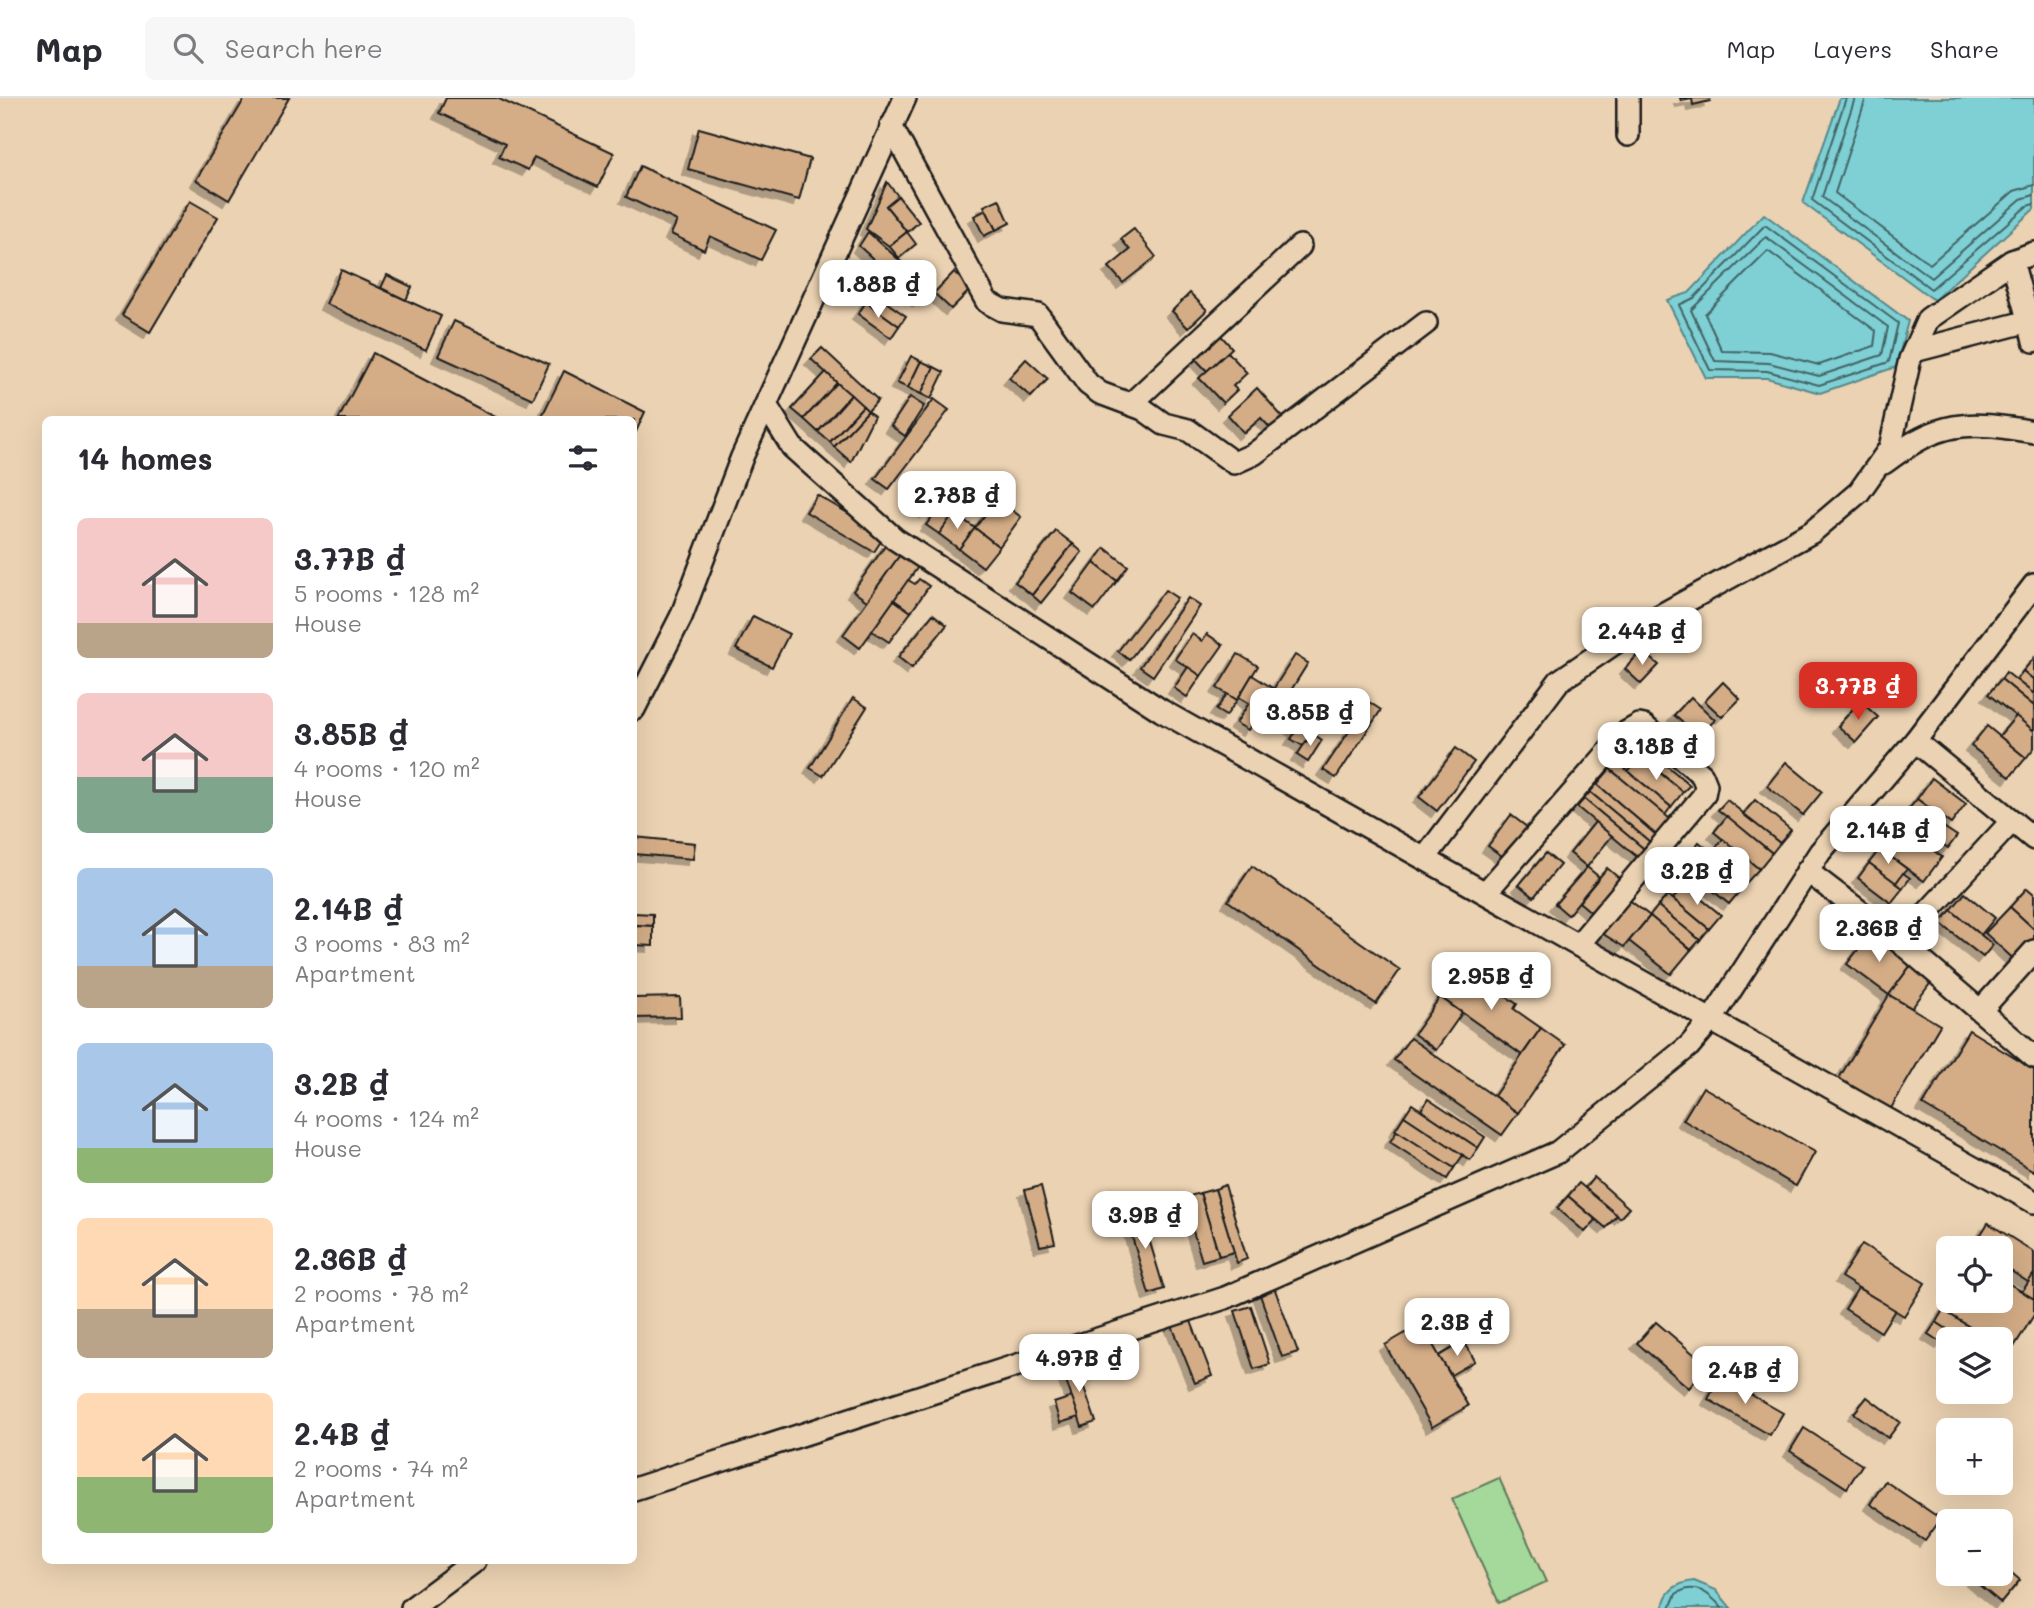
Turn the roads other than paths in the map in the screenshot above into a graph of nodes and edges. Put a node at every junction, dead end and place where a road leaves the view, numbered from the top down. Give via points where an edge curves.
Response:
1 (905, 98) edge
2 (1628, 98) edge
3 (891, 125) junction
4 (1628, 135) dead end
5 (1300, 246) dead end
6 (2034, 253) edge
7 (2012, 261) junction
8 (1426, 323) dead end
9 (2031, 331) edge
10 (1914, 351) junction
11 (1132, 403) junction
12 (766, 405) junction
13 (2034, 432) edge
14 (1880, 466) junction
15 (2034, 585) edge
16 (637, 703) edge
17 (1915, 741) junction
18 (2012, 821) junction
19 (2034, 839) edge
20 (1425, 858) junction
21 (1807, 871) junction
22 (1486, 892) junction
23 (1900, 942) junction
24 (1579, 944) junction
25 (2034, 951) edge
26 (1981, 1010) junction
27 (1712, 1019) junction
28 (2034, 1057) edge
29 (2034, 1202) edge
30 (637, 1488) edge
31 (471, 1564) edge
32 (412, 1608) edge

1 - 3 street
2 - 4 street
3 - 11 street via 987,302 1002,310 1038,314 1088,384 1100,393
3 - 12 street
5 - 11 street
6 - 7 street
7 - 9 street
7 - 10 street via 1928,319
8 - 11 street via 1244,461 1234,463 1198,435 1164,424
9 - 10 street
10 - 14 street via 1895,435
12 - 16 street via 681,617
12 - 20 street via 792,447 895,539 1162,711
13 - 14 street via 1983,425 1944,426 1917,438
14 - 20 street via 1859,492 1812,532 1634,631 1559,681
15 - 17 street
17 - 18 street
17 - 21 street
18 - 19 street
18 - 23 street
20 - 22 street
21 - 23 street
21 - 27 street
22 - 24 street
22 - 24 street via 1625,733 1644,726 1702,775 1704,795
23 - 26 street
24 - 27 street
25 - 26 street
26 - 28 street
27 - 29 street
27 - 30 street via 1689,1046 1558,1152 1405,1221 1225,1298
31 - 32 street

